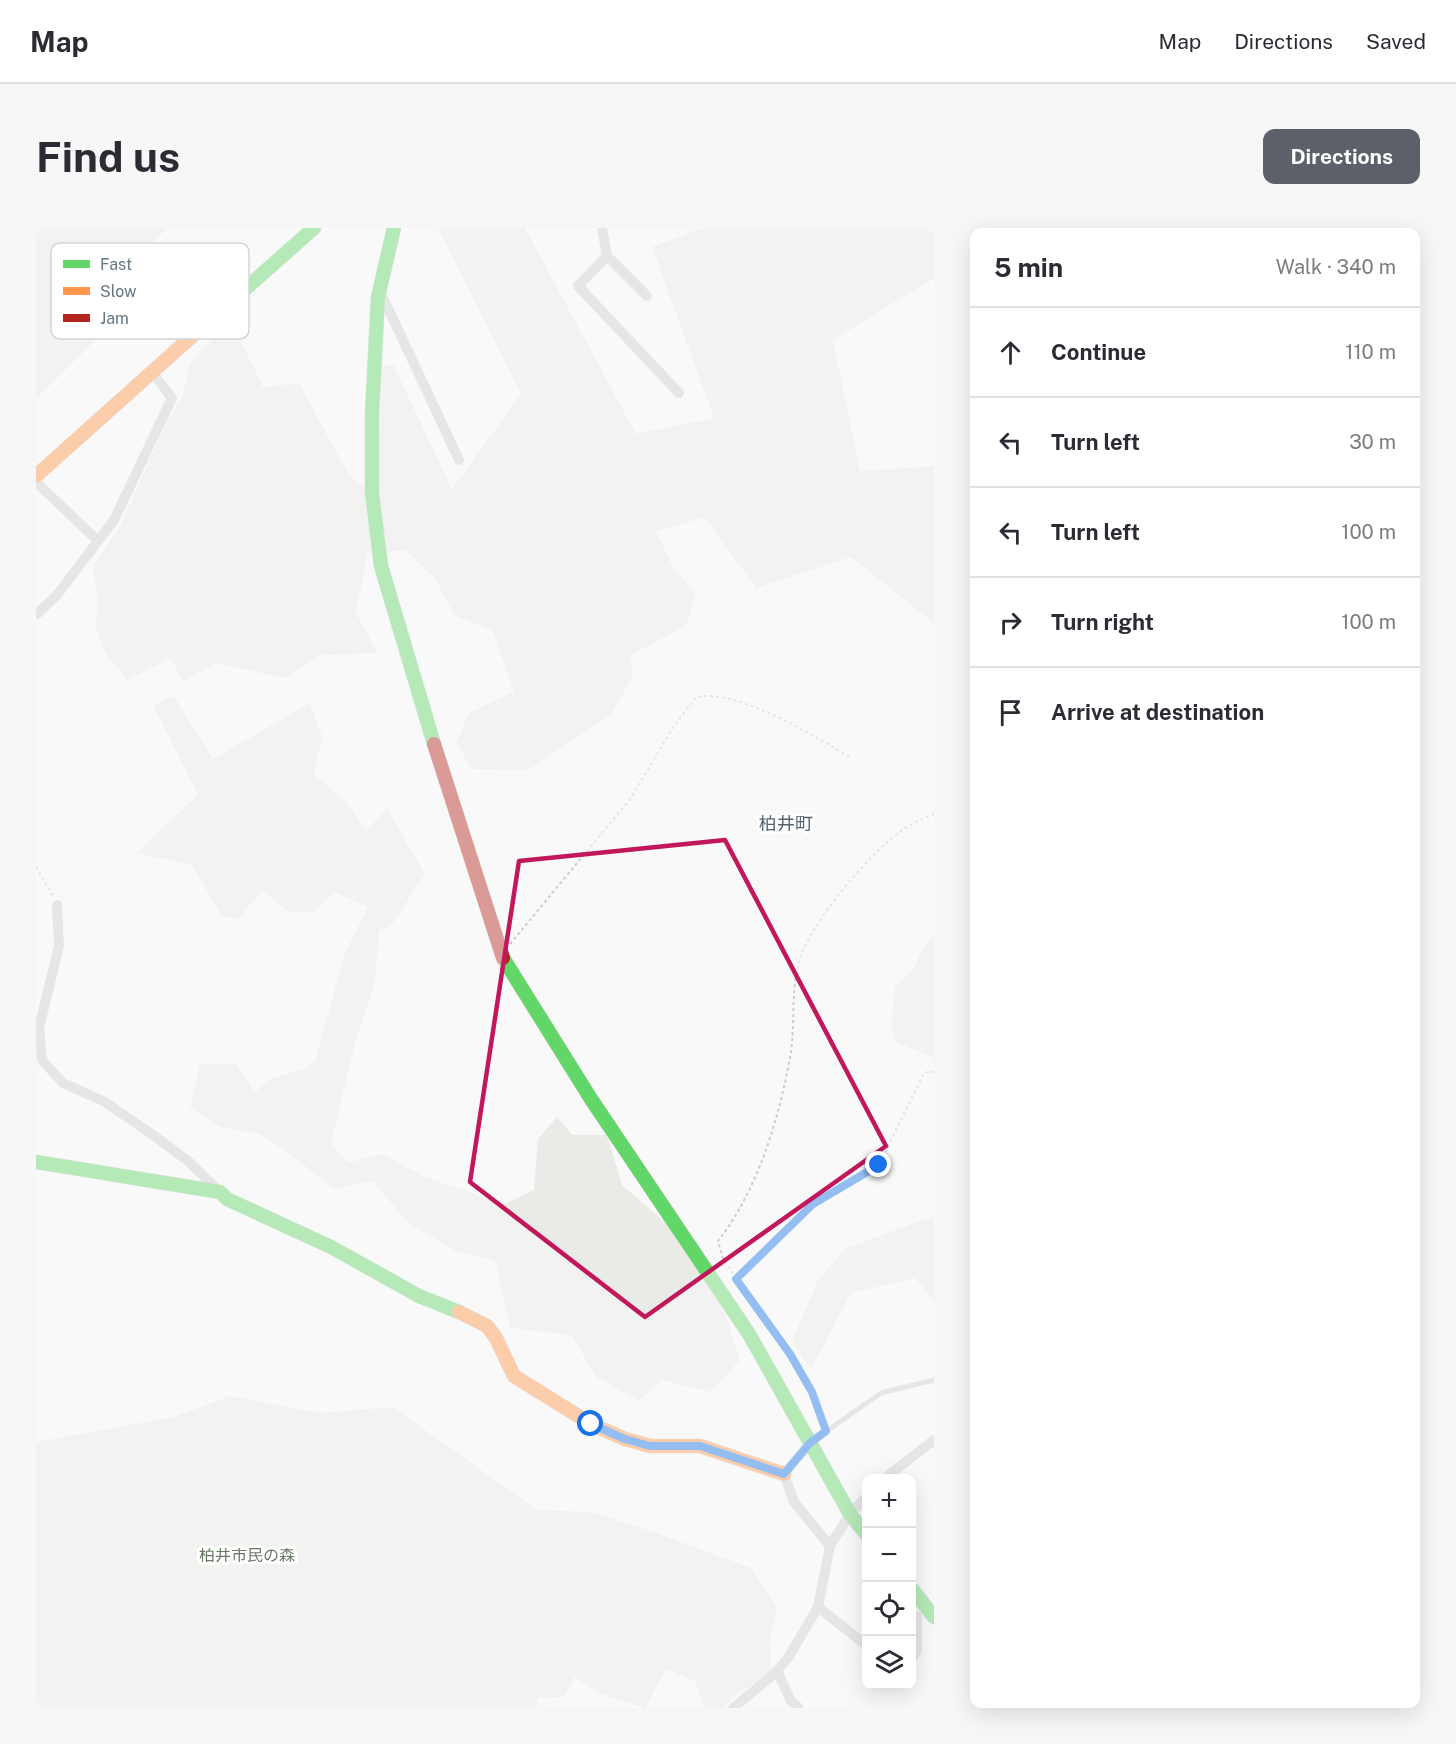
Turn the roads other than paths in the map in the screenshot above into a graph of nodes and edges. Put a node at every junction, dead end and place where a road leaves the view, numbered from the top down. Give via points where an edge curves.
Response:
1 (314, 228) edge
2 (394, 228) edge
3 (602, 228) edge
4 (607, 256) junction
5 (249, 285) edge
6 (380, 291) junction
7 (648, 296) dead end
8 (187, 339) edge
9 (151, 371) junction
10 (679, 393) dead end
11 (459, 460) dead end
12 (36, 476) edge
13 (36, 482) edge
14 (98, 541) junction
15 (36, 615) edge
16 (57, 905) road end
17 (36, 1162) edge
18 (220, 1192) junction
19 (934, 1380) edge
20 (934, 1440) edge
21 (810, 1443) junction
22 (784, 1474) junction
23 (891, 1474) edge
24 (862, 1502) edge
25 (850, 1514) junction
26 (862, 1528) edge
27 (830, 1546) junction
28 (916, 1594) edge
29 (818, 1607) junction
30 (917, 1616) dead end
31 (934, 1617) edge
32 (862, 1641) edge
33 (916, 1652) edge
34 (777, 1671) junction
35 (733, 1708) edge
36 (799, 1708) edge

1 - 5 street
2 - 6 street
3 - 4 street
4 - 7 street
4 - 10 street via 578,286
6 - 11 street
6 - 21 street via 372,413 372,493 381,566 501,955 591,1099 749,1334
8 - 9 street
9 - 12 street
9 - 14 street via 172,398 114,520
13 - 14 street
14 - 15 street via 57,595
16 - 18 street via 59,946 39,1028 42,1059 63,1083 105,1102 153,1135
17 - 18 street
18 - 22 street via 419,1296 487,1326 514,1376 591,1424 650,1446 700,1446
19 - 21 lane via 881,1393
20 - 23 street
21 - 22 street
21 - 25 street
22 - 27 street via 794,1502
24 - 25 street
25 - 26 street
25 - 27 street
27 - 29 street
28 - 31 street
29 - 32 street
29 - 34 street
30 - 33 street
34 - 35 street
34 - 36 street via 791,1701

